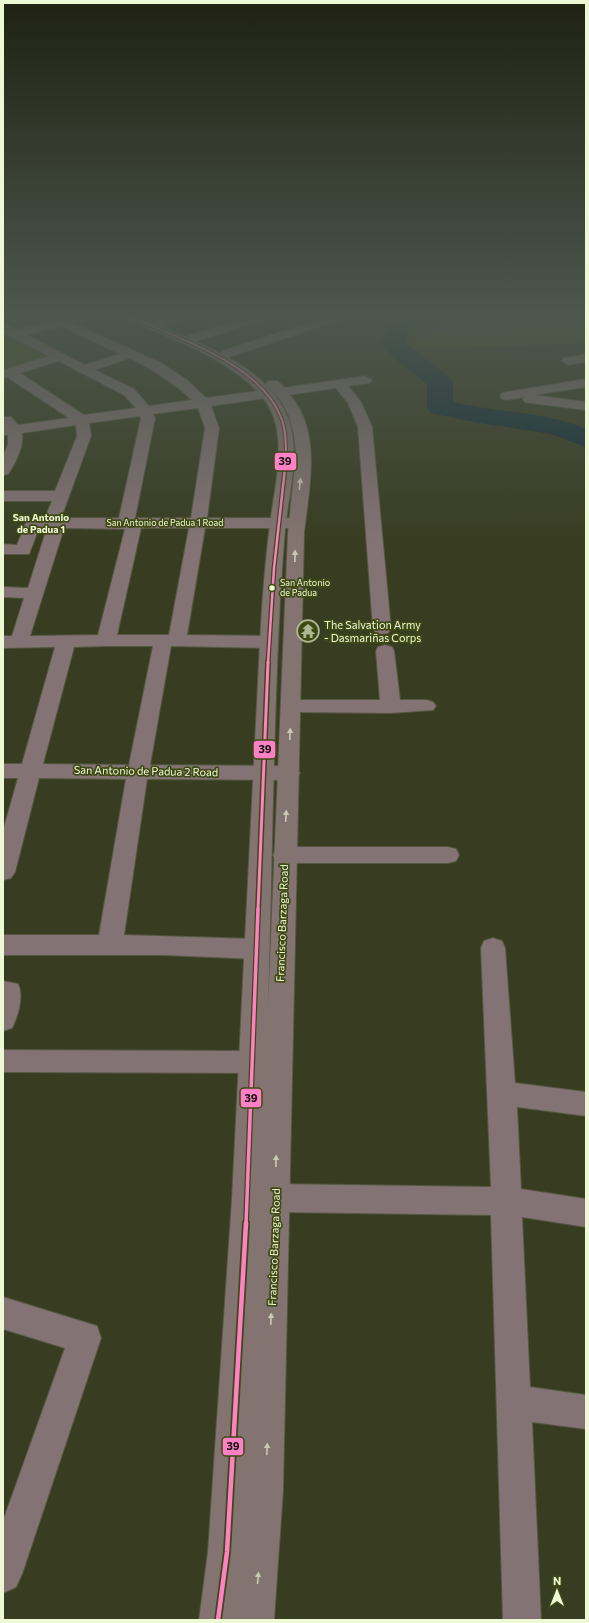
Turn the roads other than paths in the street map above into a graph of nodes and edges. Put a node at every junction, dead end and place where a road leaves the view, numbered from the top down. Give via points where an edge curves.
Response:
1 (35, 391) edge
2 (127, 391) edge
3 (191, 391) edge
4 (263, 391) edge
5 (291, 391) edge
6 (345, 391) edge
7 (539, 391) edge
8 (282, 392) joint
9 (266, 394) junction
10 (204, 403) junction
11 (586, 406) edge
12 (145, 411) junction
13 (3, 418) edge
14 (82, 420) junction
15 (9, 430) edge
16 (3, 471) edge
17 (3, 496) edge
18 (61, 496) junction
19 (54, 523) junction
20 (278, 523) junction
21 (296, 523) junction
22 (130, 524) junction
23 (198, 524) junction
24 (3, 549) edge
25 (3, 592) edge
26 (34, 593) junction
27 (382, 629) dead end
28 (170, 640) junction
29 (106, 641) junction
30 (11, 642) edge
31 (66, 642) junction
32 (268, 642) junction
33 (385, 651) dead end
34 (291, 706) junction
35 (426, 706) dead end
36 (391, 707) junction
37 (3, 771) edge
38 (31, 771) junction
39 (138, 771) junction
40 (264, 773) junction
41 (289, 773) junction
42 (284, 855) junction
43 (448, 855) dead end
44 (3, 872) edge
45 (3, 945) edge
46 (110, 945) junction
47 (493, 948) dead end
48 (256, 950) junction
49 (3, 991) edge
50 (3, 1020) edge
51 (3, 1061) edge
52 (251, 1062) junction
53 (502, 1093) junction
54 (586, 1104) edge
55 (276, 1198) junction
56 (506, 1201) junction
57 (586, 1213) edge
58 (3, 1313) edge
59 (514, 1402) junction
60 (586, 1412) edge
61 (3, 1574) edge
62 (244, 1618) edge
63 (522, 1620) edge

1 - 14 street
2 - 12 street
3 - 10 street
4 - 9 street, Francisco Barzaga Road
5 - 8 street
6 - 27 street via 354,402 365,427
7 - 11 street via 507,396
21 -> 8 street, Francisco Barzaga Road via 303,440 295,409
9 - 10 street
9 - 20 street, Francisco Barzaga Road via 278,410 284,430 284,470
10 - 12 street
10 - 23 street via 212,428
12 - 14 street
12 - 22 street via 148,418
13 - 15 street
14 - 15 street
14 - 18 street via 84,436
15 - 16 street via 16,435 14,448
17 - 18 street
18 - 19 street
19 - 22 street, San Antonio de Padua 1 Road
19 - 24 street, San Antonio de Padua 1 Road via 33,523 23,550
19 - 26 street
20 - 21 street, San Antonio de Padua 1 Road
20 - 23 street, San Antonio de Padua 1 Road
20 - 32 street, Francisco Barzaga Road
34 -> 21 street, Francisco Barzaga Road
22 - 23 street, San Antonio de Padua 1 Road
22 - 29 street
23 - 28 street
25 - 26 street
26 - 30 street
28 - 29 street
28 - 32 street
28 - 39 street
29 - 31 street
30 - 31 street
31 - 38 street
32 - 40 street, Francisco Barzaga Road
33 - 36 street
34 - 36 street
41 -> 34 street, Francisco Barzaga Road
35 - 36 street
37 - 38 street, San Antonio de Padua 2 Road
38 - 39 street, San Antonio de Padua 2 Road
38 - 44 street
39 - 40 street, San Antonio de Padua 2 Road
39 - 46 street
40 - 41 street, San Antonio de Padua 2 Road
40 - 48 street, Francisco Barzaga Road
42 -> 41 street, Francisco Barzaga Road
42 - 43 street
55 -> 42 street, Francisco Barzaga Road
45 - 46 street
46 - 48 street
47 - 53 street
48 - 52 street, Francisco Barzaga Road
49 - 50 street via 9,991
51 - 52 street
52 - 62 street, Francisco Barzaga Road via 247,1199 227,1552
53 - 54 street
53 - 56 street
55 - 56 street
62 -> 55 street, Francisco Barzaga Road via 265,1490
56 - 57 street
56 - 59 street
58 - 61 street via 85,1338
59 - 60 street
59 - 63 street

